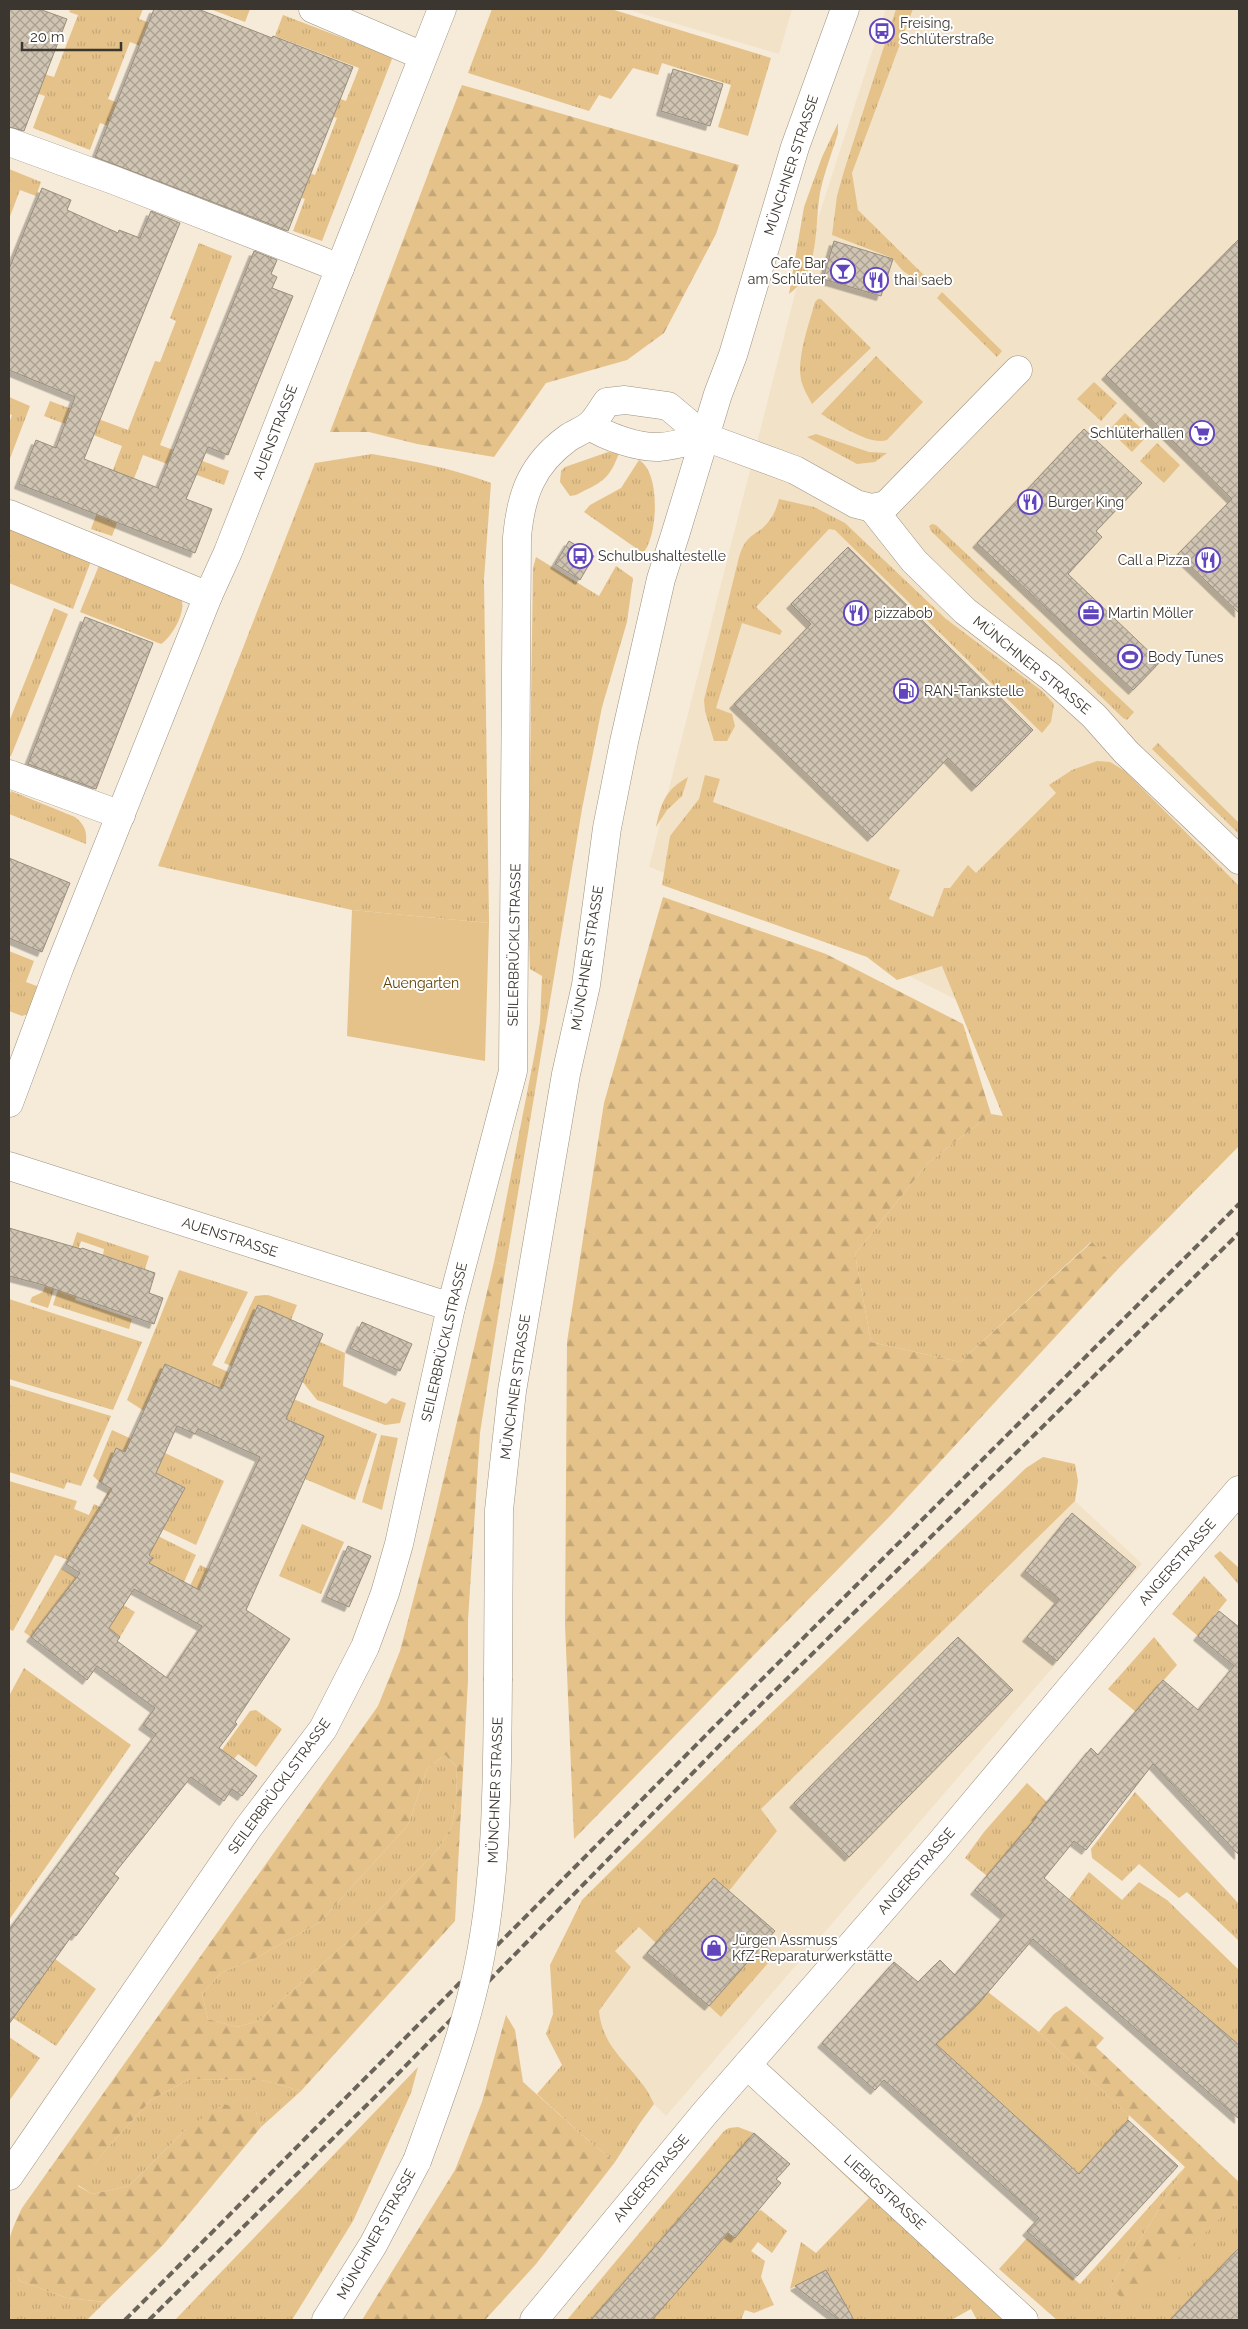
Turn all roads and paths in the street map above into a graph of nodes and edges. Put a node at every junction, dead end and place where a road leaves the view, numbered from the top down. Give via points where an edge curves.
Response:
1 (313, 9) edge
2 (442, 9) edge
3 (844, 9) edge
4 (423, 56) junction
5 (9, 142) edge
6 (340, 268) junction
7 (1018, 370) dead end
8 (590, 426) junction
9 (705, 437) junction
10 (872, 508) junction
11 (9, 514) edge
12 (208, 596) junction
13 (9, 774) edge
14 (121, 815) junction
15 (1239, 860) edge
16 (9, 1103) edge
17 (9, 1166) edge
18 (451, 1307) junction
19 (1239, 1490) edge
20 (747, 2065) junction
21 (9, 2176) edge
22 (326, 2320) edge
23 (534, 2320) edge
24 (1024, 2320) edge

1 - 4 street
2 - 4 street, AUENSTRASSE
3 - 9 street, MÜNCHNER STRASSE via 794,147 734,355
4 - 6 street, AUENSTRASSE
5 - 6 street
6 - 12 street, AUENSTRASSE
7 - 10 street via 886,505
8 - 9 street via 604,435 648,446 660,447
8 - 9 street, SEILERBRÜCKLSTRASSE via 607,402 643,400 668,406
8 - 18 street, SEILERBRÜCKLSTRASSE via 549,454 528,481 520,509 517,537 513,1071
9 - 10 street via 783,466 856,504
9 - 22 street, MÜNCHNER STRASSE, bridge via 661,579 624,742 607,828 586,985 566,1074 514,1383 499,1510 496,1823 492,1880 477,1972 462,2030 417,2161 373,2245
10 - 15 street, MÜNCHNER STRASSE via 914,561 953,599 1087,709 1126,752
11 - 12 street
12 - 14 street, AUENSTRASSE
13 - 14 street
14 - 16 street, AUENSTRASSE
17 - 18 street, AUENSTRASSE
18 - 21 street, SEILERBRÜCKLSTRASSE via 399,1544 365,1647 323,1729 248,1828
19 - 20 street, ANGERSTRASSE via 976,1803
20 - 23 street, ANGERSTRASSE
20 - 24 street, LIEBIGSTRASSE

